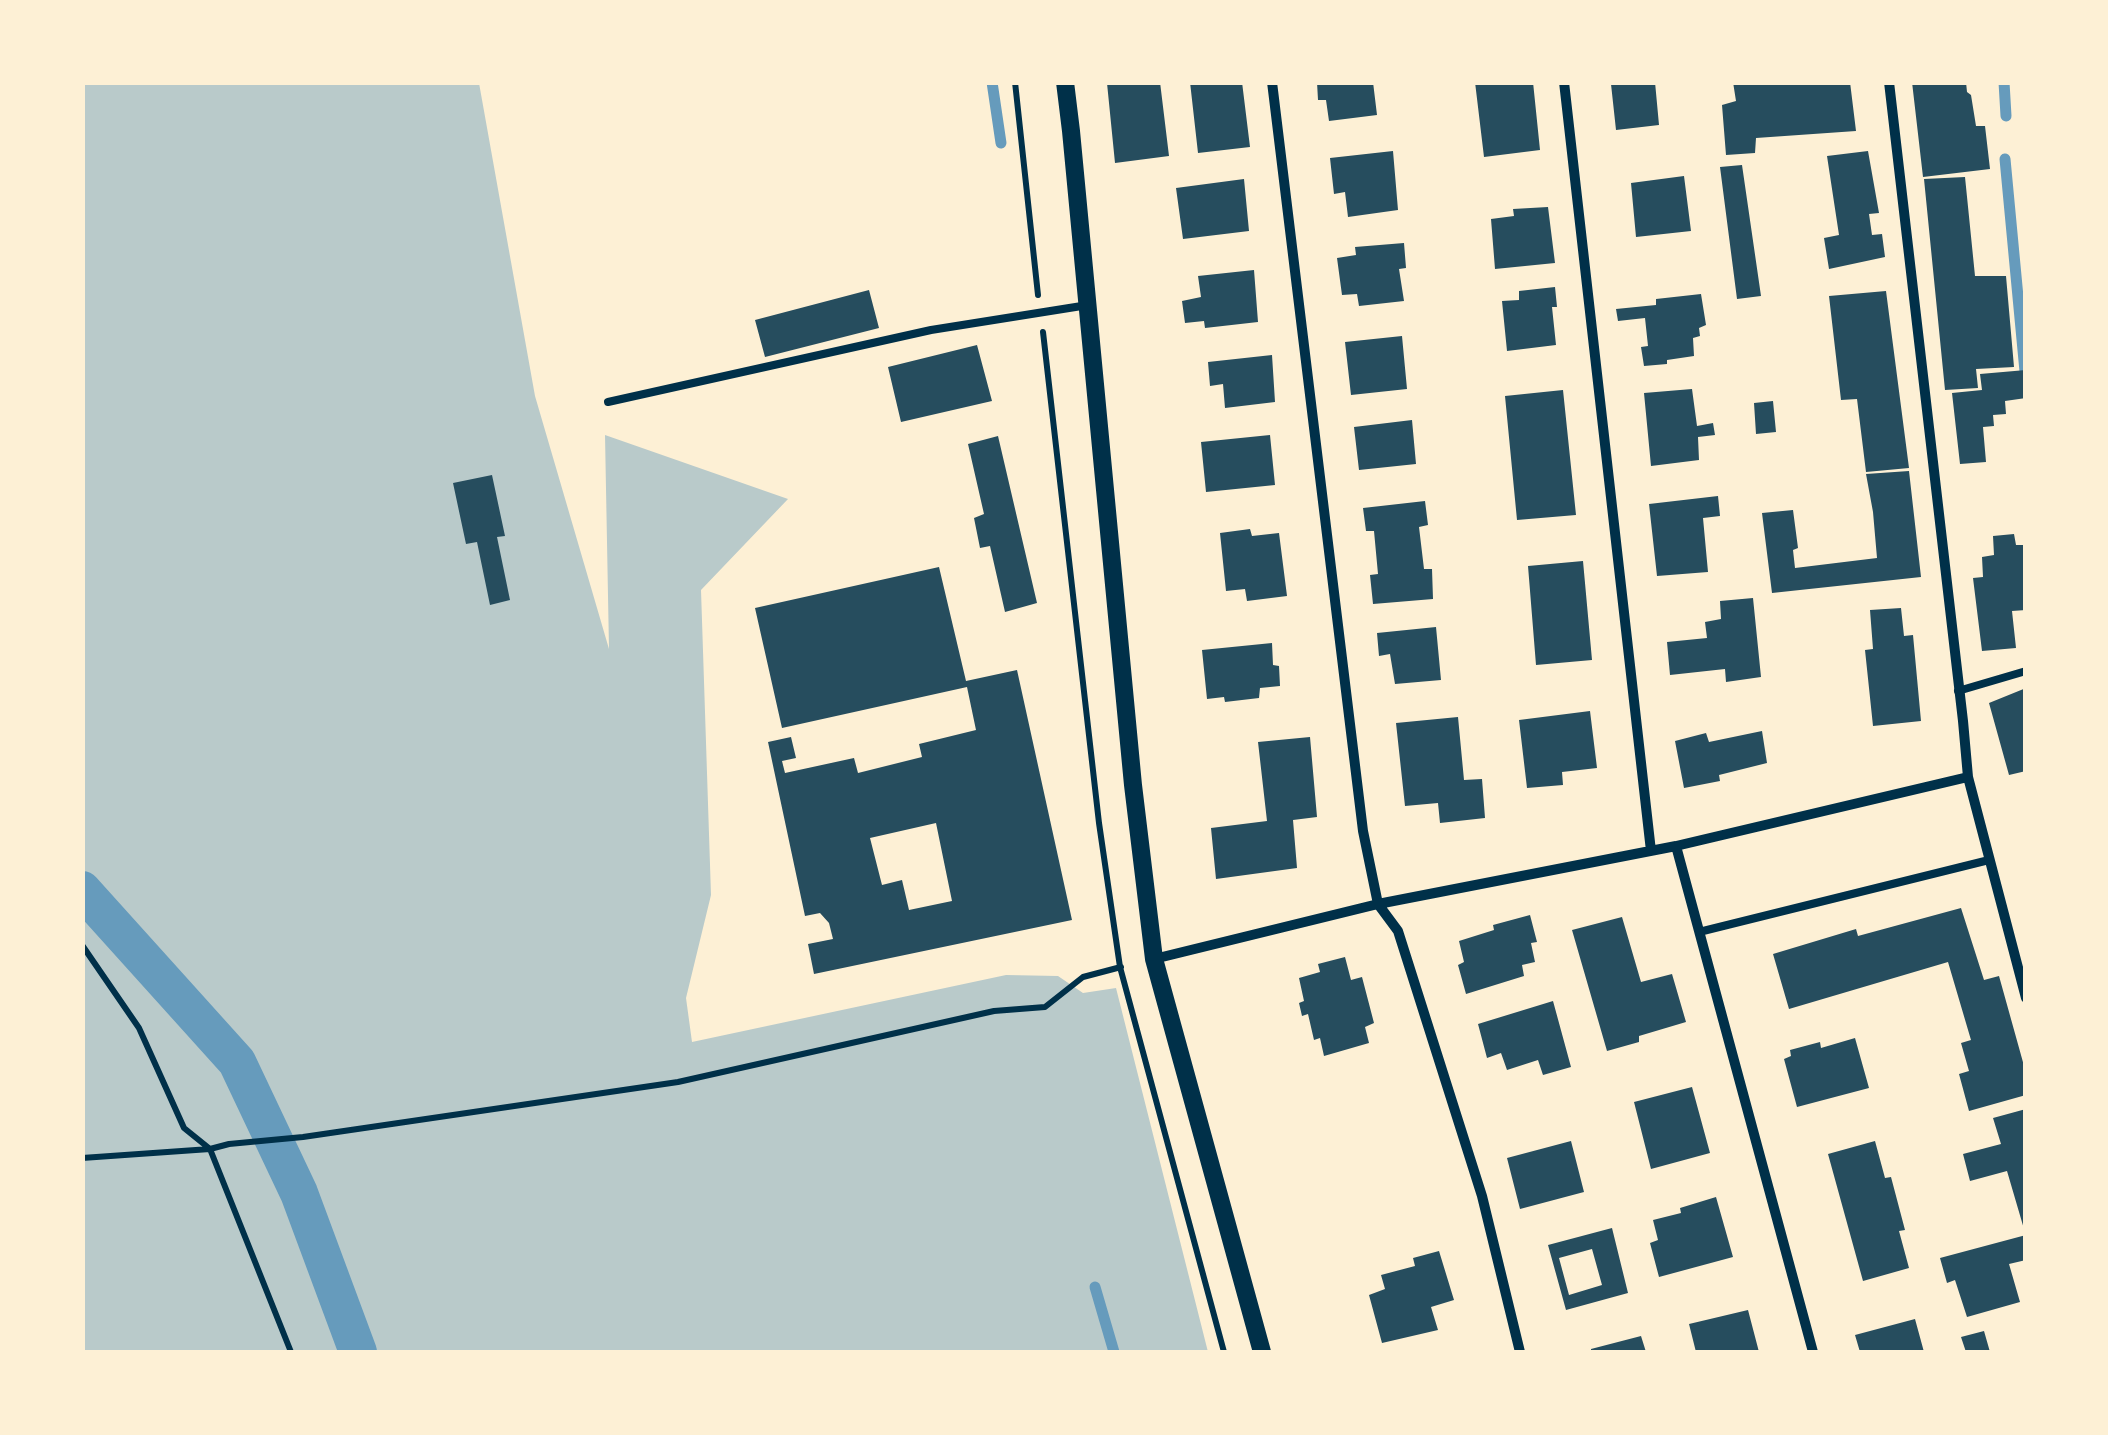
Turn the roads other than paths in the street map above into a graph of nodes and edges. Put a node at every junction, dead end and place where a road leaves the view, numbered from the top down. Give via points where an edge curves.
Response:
1 (1064, 82) edge
2 (1272, 82) edge
3 (1564, 82) edge
4 (1889, 82) edge
5 (1088, 306) junction
6 (608, 402) dead end
7 (2026, 670) edge
8 (1958, 691) junction
9 (1968, 777) junction
10 (1676, 846) junction
11 (1651, 850) junction
12 (1989, 860) junction
13 (1378, 904) junction
14 (1700, 932) junction
15 (1154, 960) junction
16 (2026, 998) edge
17 (1262, 1352) edge
18 (1520, 1352) edge
19 (1813, 1352) edge

1 - 5 street
2 - 13 street via 1358,793
3 - 11 street
4 - 8 street
5 - 6 lane via 931,330
5 - 15 street
7 - 8 lane
8 - 9 street
9 - 10 street
9 - 12 street
10 - 11 street
10 - 14 street
11 - 13 street
12 - 14 lane
12 - 16 street
13 - 15 street
13 - 18 street via 1398,931 1482,1196
14 - 19 street
15 - 17 street

